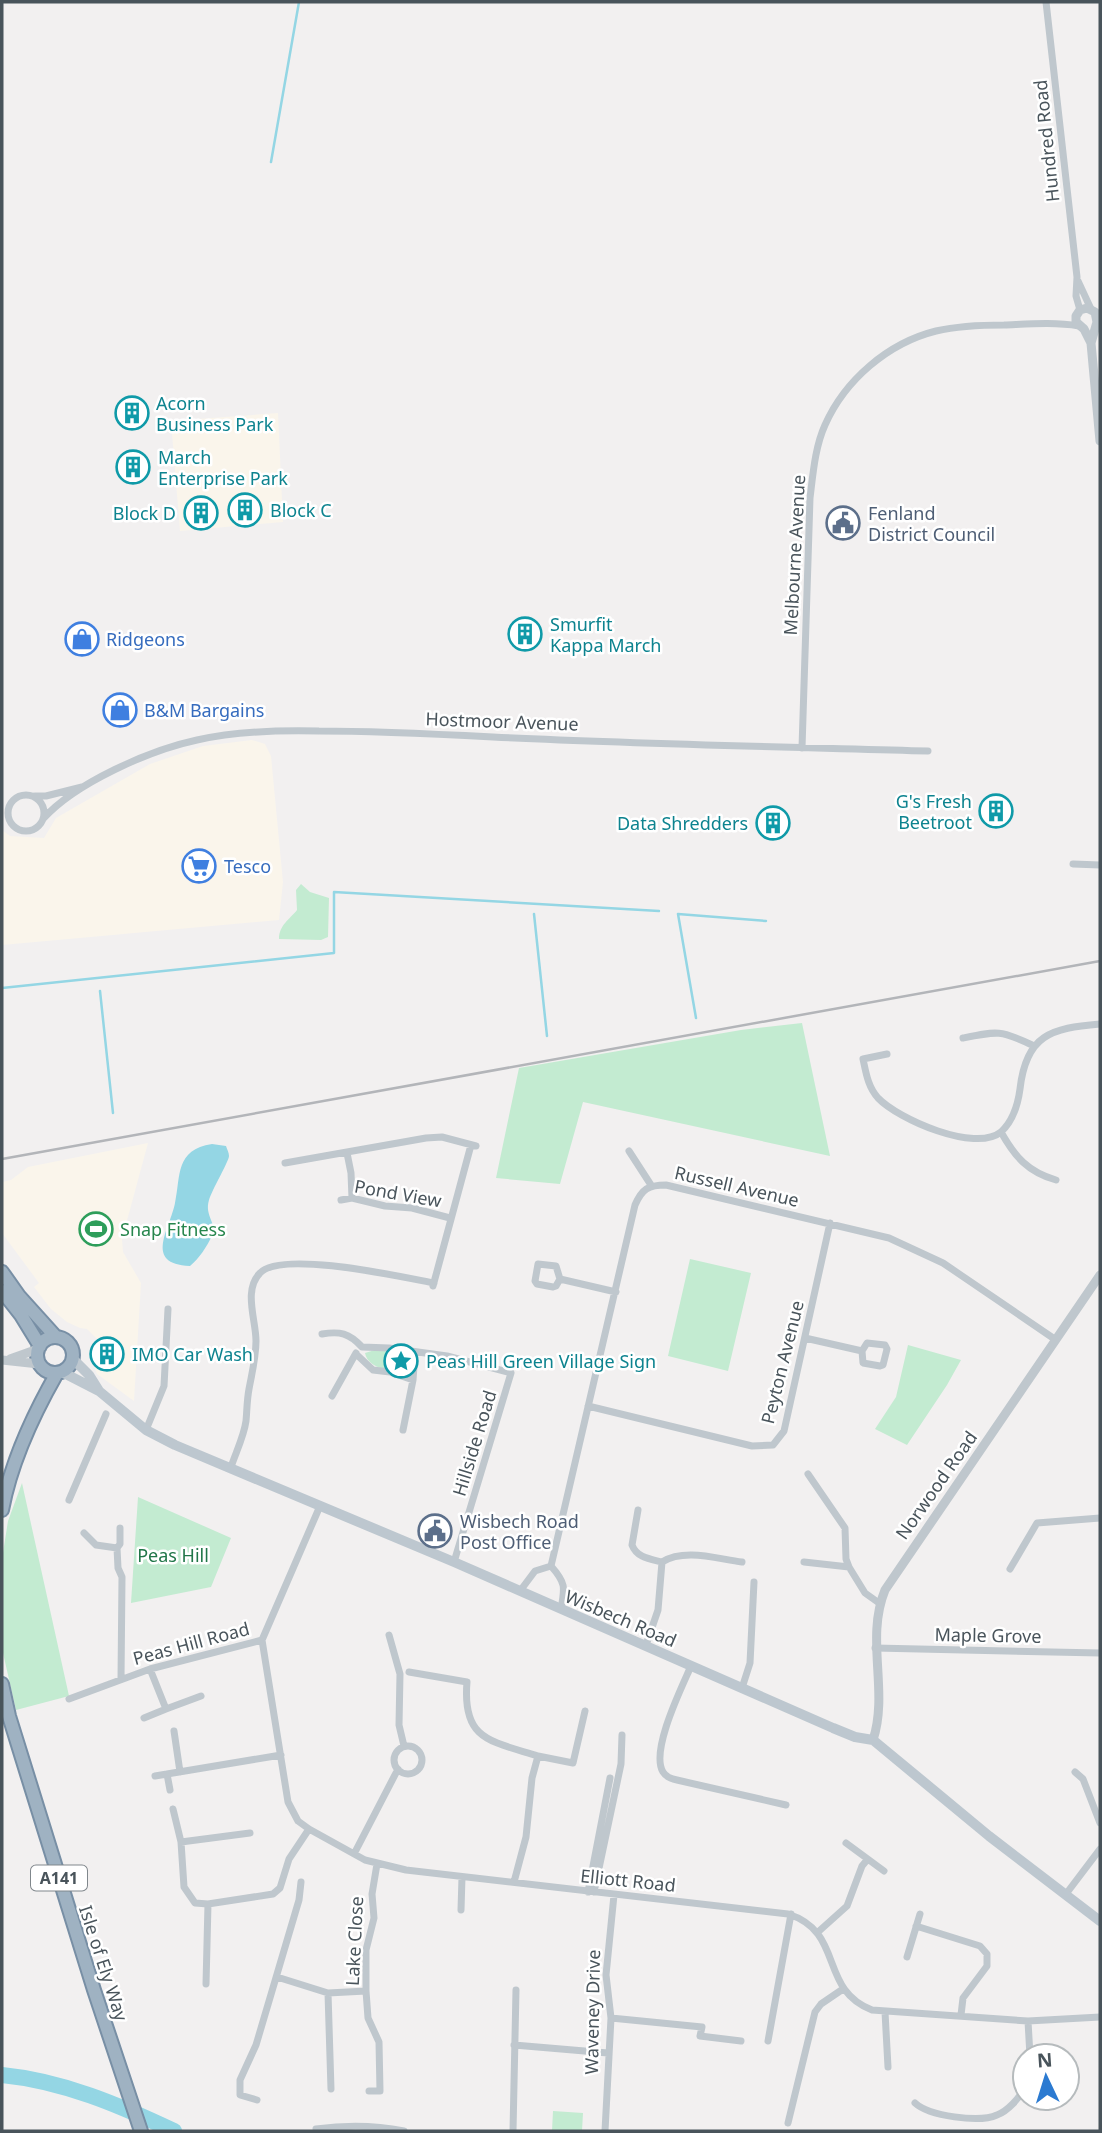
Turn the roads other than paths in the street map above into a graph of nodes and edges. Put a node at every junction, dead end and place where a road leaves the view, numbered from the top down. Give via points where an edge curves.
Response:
1 (1046, 2) edge
2 (1077, 277) junction
3 (1091, 309) junction
4 (1078, 313) junction
5 (1056, 323) junction
6 (1095, 326) junction
7 (1082, 328) junction
8 (1091, 343) junction
9 (1100, 441) edge
10 (802, 748) junction
11 (928, 751) dead end
12 (85, 786) junction
13 (34, 796) junction
14 (5, 809) edge
15 (43, 819) junction
16 (2, 825) edge
17 (14, 827) junction
18 (1073, 864) dead end
19 (1100, 864) edge
20 (1100, 1024) edge
21 (963, 1038) dead end
22 (1032, 1045) junction
23 (887, 1054) dead end
24 (1000, 1132) junction
25 (629, 1151) dead end
26 (347, 1153) junction
27 (285, 1163) dead end
28 (1056, 1180) dead end
29 (651, 1185) junction
30 (352, 1198) junction
31 (341, 1199) dead end
32 (450, 1218) junction
33 (830, 1223) junction
34 (2, 1272) edge
35 (1100, 1275) edge
36 (560, 1279) dead end
37 (2, 1291) edge
38 (616, 1292) junction
39 (168, 1309) dead end
40 (322, 1334) dead end
41 (57, 1337) junction
42 (805, 1338) junction
43 (1056, 1340) junction
44 (39, 1347) junction
45 (359, 1350) junction
46 (862, 1351) dead end
47 (415, 1352) junction
48 (73, 1359) junction
49 (5, 1360) edge
50 (51, 1370) junction
51 (414, 1380) junction
52 (99, 1391) junction
53 (332, 1396) dead end
54 (589, 1406) junction
55 (106, 1413) dead end
56 (146, 1430) junction
57 (403, 1430) dead end
58 (231, 1467) junction
59 (808, 1474) dead end
60 (69, 1500) dead end
61 (320, 1506) junction
62 (2, 1510) edge
63 (638, 1510) dead end
64 (1100, 1518) edge
65 (120, 1528) dead end
66 (84, 1533) dead end
67 (117, 1548) junction
68 (454, 1562) junction
69 (662, 1562) junction
70 (742, 1562) dead end
71 (804, 1562) dead end
72 (551, 1566) junction
73 (849, 1567) junction
74 (1010, 1569) dead end
75 (754, 1581) dead end
76 (520, 1591) junction
77 (879, 1603) junction
78 (561, 1609) junction
79 (389, 1635) dead end
80 (262, 1640) junction
81 (646, 1645) junction
82 (875, 1648) junction
83 (1100, 1653) edge
84 (691, 1665) junction
85 (150, 1669) junction
86 (409, 1672) dead end
87 (121, 1679) junction
88 (2, 1684) edge
89 (742, 1688) junction
90 (201, 1696) dead end
91 (69, 1699) dead end
92 (166, 1709) junction
93 (585, 1711) dead end
94 (144, 1718) dead end
95 (174, 1731) dead end
96 (622, 1735) dead end
97 (873, 1740) junction
98 (404, 1746) junction
99 (281, 1755) junction
100 (538, 1756) junction
101 (398, 1769) junction
102 (180, 1772) junction
103 (1075, 1772) dead end
104 (167, 1774) junction
105 (155, 1776) dead end
106 (610, 1778) dead end
107 (170, 1790) dead end
108 (786, 1805) dead end
109 (173, 1809) dead end
110 (1100, 1823) edge
111 (309, 1829) junction
112 (250, 1833) dead end
113 (181, 1842) junction
114 (846, 1843) dead end
115 (1100, 1849) edge
116 (354, 1854) junction
117 (867, 1860) junction
118 (377, 1864) junction
119 (884, 1871) dead end
120 (462, 1877) junction
121 (301, 1882) dead end
122 (514, 1882) junction
123 (591, 1892) junction
124 (1066, 1894) junction
125 (614, 1895) junction
126 (208, 1903) junction
127 (461, 1910) dead end
128 (791, 1914) junction
129 (920, 1914) dead end
130 (1100, 1920) edge
131 (916, 1926) junction
132 (818, 1931) junction
133 (906, 1957) dead end
134 (277, 1977) junction
135 (206, 1984) dead end
136 (843, 1989) junction
137 (516, 1990) dead end
138 (366, 1991) junction
139 (328, 1993) junction
140 (885, 2012) junction
141 (961, 2015) junction
142 (1100, 2017) edge
143 (611, 2018) junction
144 (1028, 2021) junction
145 (740, 2041) dead end
146 (768, 2041) dead end
147 (1029, 2042) edge
148 (514, 2045) junction
149 (608, 2053) junction
150 (888, 2067) dead end
151 (331, 2089) dead end
152 (369, 2091) dead end
153 (257, 2100) dead end
154 (915, 2103) dead end
155 (1011, 2104) edge
156 (788, 2123) dead end
157 (316, 2129) dead end
158 (141, 2131) edge
159 (404, 2131) edge
160 (513, 2131) edge
161 (605, 2131) edge

1 - 2 street, Hundred Road
2 - 3 street, Hundred Road
2 - 4 street, Hundred Road
3 - 4 street
3 - 6 street, Hundred Road via 1097,316
4 - 5 street, Melbourne Avenue
4 - 7 street, Hundred Road
5 - 7 street, Melbourne Avenue
5 - 10 street, Melbourne Avenue via 963,326 912,339 875,362 837,402 815,459 810,498
6 - 7 street
6 - 8 street, Hundred Road
7 - 8 street, Hundred Road
8 - 9 street, Hundred Road
10 - 11 street, Hostmoor Avenue
10 - 12 street, Hostmoor Avenue via 276,730 187,742
12 - 13 street, Hostmoor Avenue
12 - 15 street, Hostmoor Avenue
13 - 14 street via 17,797
13 - 15 street via 43,806
14 - 17 street
15 - 17 street via 28,831
16 - 17 street
18 - 19 street
20 - 22 street via 1070,1026
21 - 22 street via 996,1032
22 - 24 street via 1018,1105
23 - 24 street via 863,1059 873,1092 889,1107 963,1139 988,1138
24 - 28 street via 1027,1168
25 - 29 street
26 - 27 street
26 - 30 street
26 - 32 street via 426,1138 473,1145
29 - 33 street, Russell Avenue
29 - 38 street, Russell Avenue via 635,1205
30 - 31 street, Pond View
30 - 32 street, Pond View
32 - 58 street via 433,1285 349,1267 281,1264 258,1274 251,1302 256,1339 246,1423
33 - 42 street, Peyton Avenue
33 - 43 street, Russell Avenue via 889,1238 943,1262
34 - 41 highway
35 - 43 street, Norwood Road
36 - 38 street
37 - 44 highway
38 - 54 street, Russell Avenue
39 - 56 street via 164,1386
40 - 45 street via 345,1333 354,1338
41 - 44 highway
41 - 48 highway via 71,1345
42 - 46 street
42 - 54 street, Peyton Avenue via 784,1431 773,1445 752,1446
43 - 77 street, Norwood Road via 892,1577
44 - 49 street
44 - 50 highway
45 - 47 street
45 - 51 street via 373,1370
45 - 53 street
47 - 51 street
47 - 68 street, Hillside Road via 511,1373
48 - 50 highway via 71,1364
48 - 52 main road, Wisbech Road
49 - 50 street
50 - 52 main road, Wisbech Road
50 - 62 highway
51 - 57 street
52 - 56 main road, Wisbech Road
54 - 72 street, Russell Avenue
55 - 60 street
56 - 58 main road, Wisbech Road
58 - 61 main road, Wisbech Road
59 - 73 street via 845,1528
61 - 68 main road, Wisbech Road
61 - 80 street, Peas Hill Road
63 - 69 street via 634,1550
64 - 74 street via 1037,1523
65 - 67 street
66 - 67 street via 96,1545
67 - 87 street via 122,1577
68 - 76 main road, Wisbech Road
69 - 70 street via 682,1554
69 - 81 street via 657,1610
71 - 73 street
72 - 76 street via 534,1571
72 - 78 street via 563,1579
73 - 77 street via 865,1593
75 - 89 street via 750,1662
76 - 78 main road, Wisbech Road
77 - 82 street, Norwood Road
78 - 81 main road, Wisbech Road
79 - 98 street via 400,1674 399,1725
80 - 85 street, Peas Hill Road
80 - 99 street, Elliott Road
81 - 84 main road, Wisbech Road
82 - 83 street, Maple Grove
82 - 97 street, Norwood Road via 879,1721
84 - 89 main road, Wisbech Road
84 - 108 street via 663,1734 662,1771 677,1780
85 - 87 street, Peas Hill Road
85 - 92 street
86 - 100 street via 467,1682 468,1719 478,1732
87 - 91 street, Peas Hill Road
88 - 158 highway, Isle of Ely Way / A141
89 - 97 main road, Wisbech Road via 855,1737
90 - 92 street
92 - 94 street
93 - 100 street via 573,1763
95 - 102 street
96 - 123 street via 621,1763
97 - 124 main road, Wisbech Road
98 - 101 street via 396,1754
98 - 101 street via 420,1752 422,1763 414,1772
99 - 102 street
99 - 111 street, Elliott Road via 288,1802 298,1821
100 - 122 street
101 - 116 street
102 - 104 street
103 - 110 street via 1083,1779
104 - 105 street
104 - 107 street
106 - 123 street
109 - 113 street
111 - 116 street, Elliott Road
111 - 126 street via 273,1894
112 - 113 street
113 - 126 street via 184,1887 195,1903
114 - 117 street
115 - 124 street
116 - 118 street, Elliott Road
117 - 119 street
117 - 132 street via 847,1906
118 - 120 street, Elliott Road
118 - 138 street, Lake Close via 374,1918 366,1950
120 - 122 street, Elliott Road
120 - 127 street
121 - 134 street
122 - 123 street, Elliott Road
123 - 125 street, Elliott Road
124 - 130 main road, Wisbech Road
125 - 128 street, Elliott Road
125 - 143 street, Waveney Drive via 606,1975
126 - 135 street
128 - 132 street, Elliott Road
128 - 146 street
129 - 131 street
131 - 133 street
131 - 141 street via 980,1946 988,1954 987,1966 963,1998
132 - 136 street
134 - 139 street
134 - 153 street via 239,2087 240,2095
136 - 140 street via 863,2006
136 - 156 street via 815,2012
137 - 148 street
138 - 139 street
138 - 152 street, Lake Close via 368,2018 379,2042 380,2091
139 - 151 street
140 - 141 street
140 - 150 street
141 - 144 street
142 - 144 street
143 - 145 street via 702,2027 700,2036
143 - 149 street, Waveney Drive
144 - 147 street
148 - 149 street
148 - 160 street
149 - 161 street, Waveney Drive
154 - 155 street via 940,2115 988,2118
157 - 159 street via 377,2126

